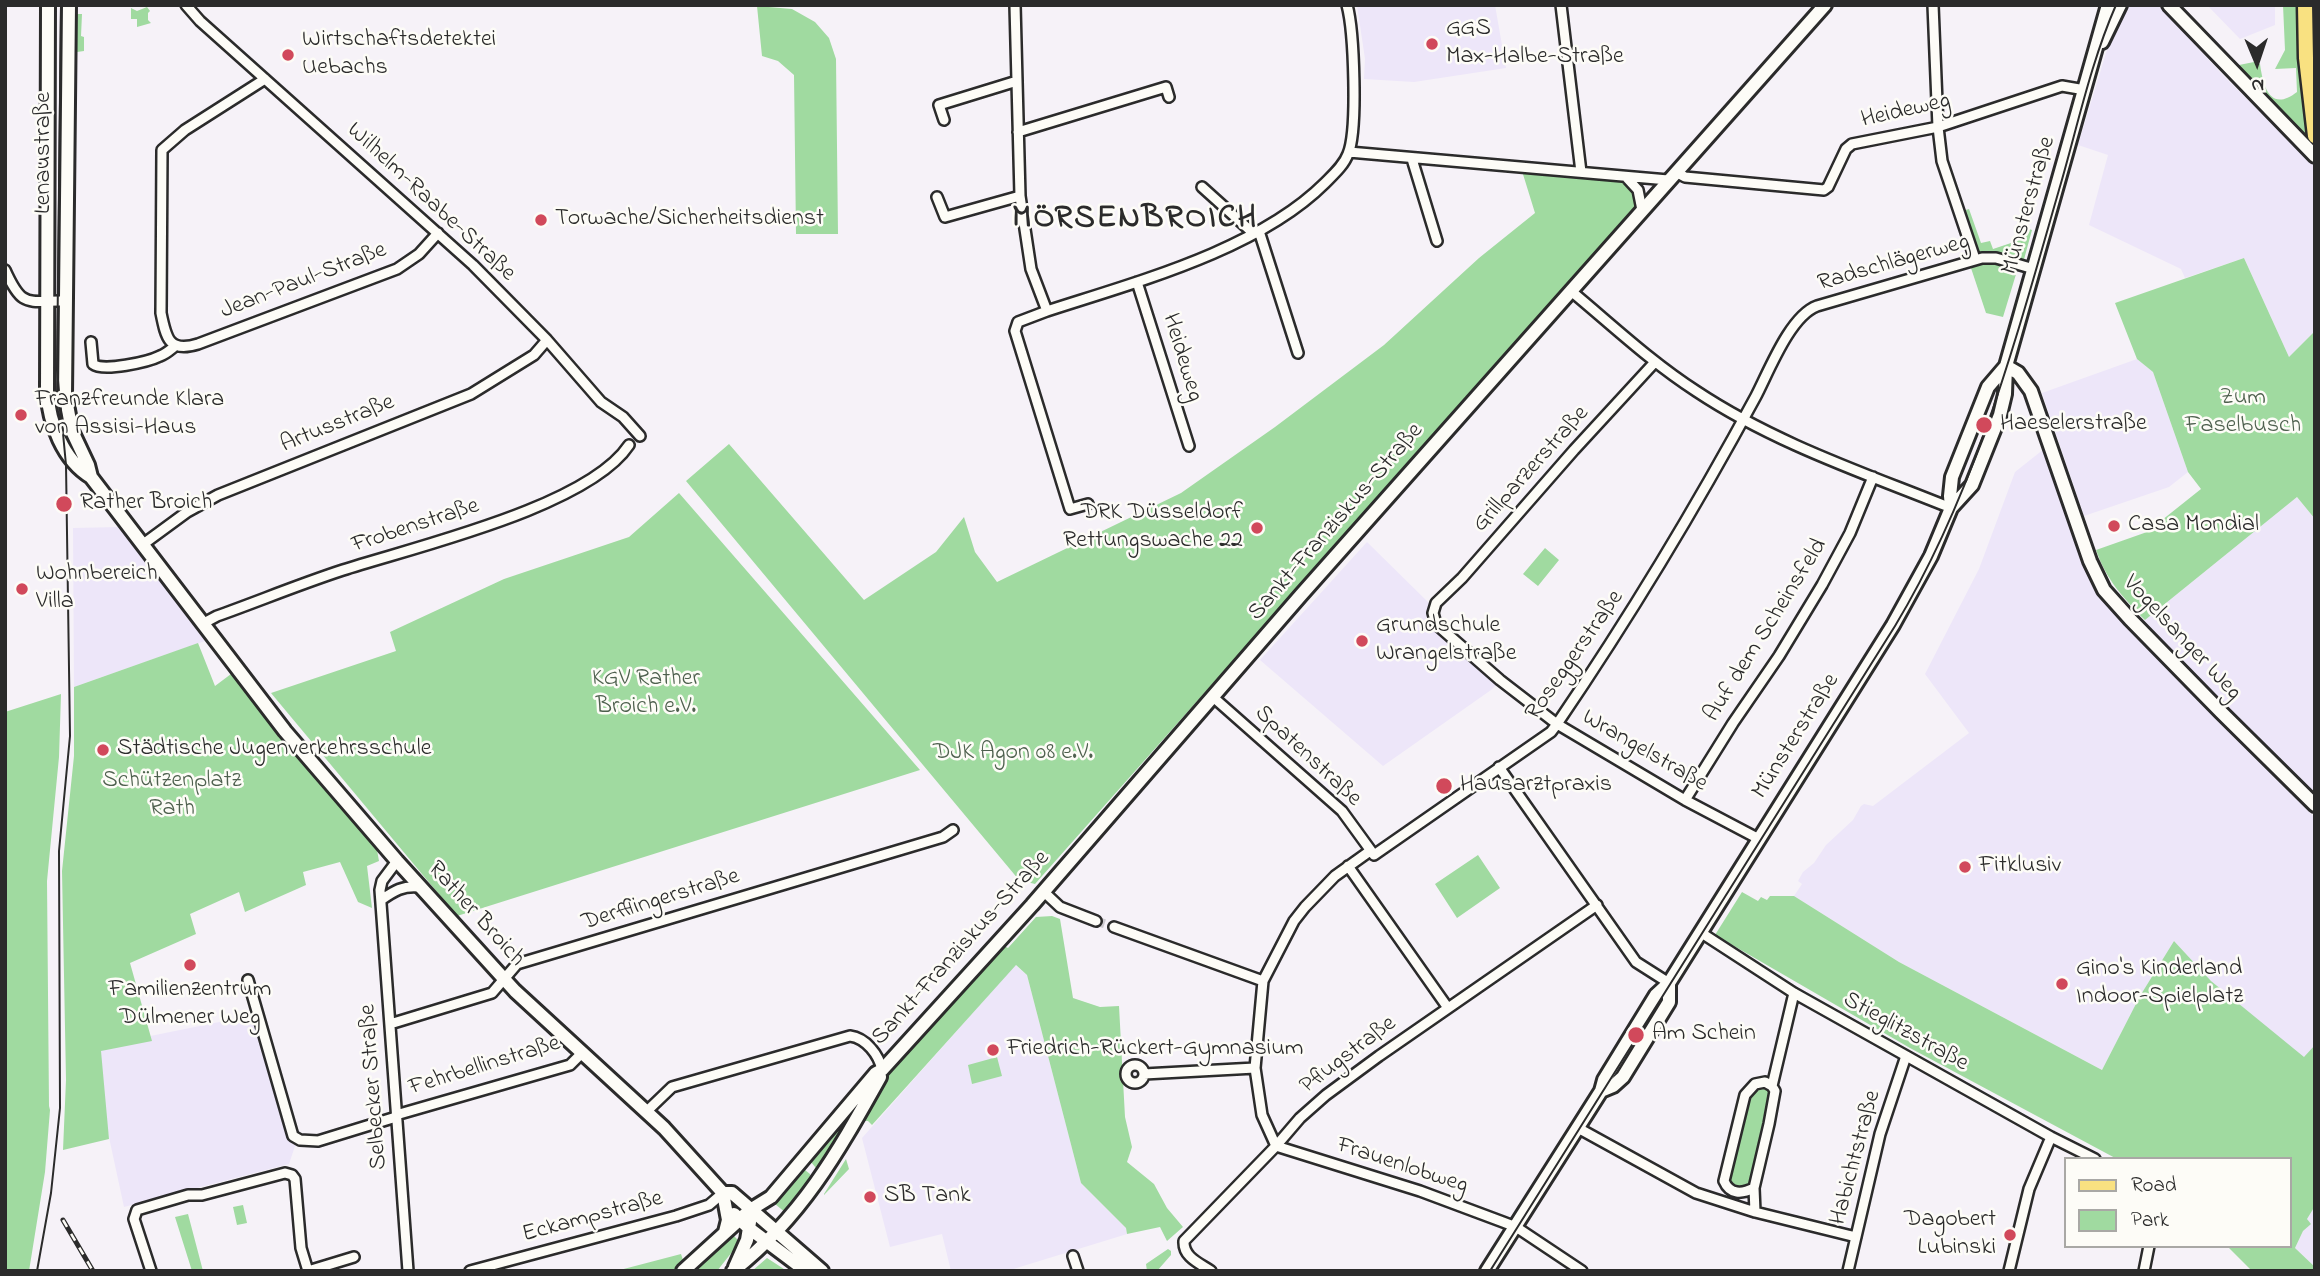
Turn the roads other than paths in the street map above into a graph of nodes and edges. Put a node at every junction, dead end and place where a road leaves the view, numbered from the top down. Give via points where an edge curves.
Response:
1 (48, 5) edge
2 (69, 5) edge
3 (186, 5) edge
4 (1015, 5) edge
5 (1347, 5) edge
6 (1561, 5) edge
7 (1825, 5) edge
8 (1933, 5) edge
9 (2108, 5) edge
10 (2120, 5) edge
11 (2169, 5) edge
12 (2305, 5) edge
13 (2094, 58) junction
14 (265, 79) junction
15 (1017, 81) junction
16 (2085, 90) junction
17 (1169, 97) dead end
18 (944, 120) dead end
19 (1938, 127) junction
20 (1018, 132) junction
21 (2315, 136) edge
22 (1349, 152) junction
23 (2315, 156) edge
24 (1412, 159) junction
25 (1581, 172) junction
26 (1625, 176) junction
27 (1672, 176) junction
28 (1202, 187) dead end
29 (1020, 196) junction
30 (937, 197) dead end
31 (1642, 210) junction
32 (1256, 232) junction
33 (438, 233) junction
34 (1437, 241) dead end
35 (1975, 259) junction
36 (2034, 269) junction
37 (5, 270) edge
38 (1137, 282) junction
39 (1571, 291) junction
40 (46, 301) junction
41 (65, 301) junction
42 (1047, 311) junction
43 (547, 340) junction
44 (91, 342) dead end
45 (175, 346) junction
46 (1298, 353) dead end
47 (1656, 362) junction
48 (2006, 366) junction
49 (1743, 420) junction
50 (640, 436) dead end
51 (629, 445) dead end
52 (1189, 446) dead end
53 (91, 477) junction
54 (1873, 477) junction
55 (1088, 504) dead end
56 (1951, 508) junction
57 (142, 545) junction
58 (1436, 604) joint
59 (202, 624) junction
60 (1213, 696) junction
61 (1558, 724) junction
62 (1499, 767) junction
63 (1685, 800) junction
64 (2315, 805) edge
65 (953, 830) dead end
66 (1759, 839) junction
67 (1372, 853) junction
68 (397, 860) junction
69 (1348, 866) junction
70 (421, 887) junction
71 (1043, 891) junction
72 (381, 900) junction
73 (1597, 905) junction
74 (1096, 920) tunnel mouth
75 (1114, 927) tunnel mouth
76 (1700, 932) junction
77 (504, 979) junction
78 (248, 980) dead end
79 (1263, 981) junction
80 (1669, 983) junction
81 (1794, 993) junction
82 (1448, 1008) junction
83 (390, 1024) junction
84 (583, 1052) junction
85 (1906, 1056) junction
86 (1255, 1068) junction
87 (882, 1070) junction
88 (1144, 1074) dead end
89 (1772, 1086) junction
90 (646, 1112) junction
91 (396, 1116) junction
92 (1578, 1128) junction
93 (2051, 1137) junction
94 (1276, 1146) junction
95 (2091, 1157) edge
96 (798, 1166) junction
97 (1724, 1181) junction
98 (818, 1183) junction
99 (1754, 1188) junction
100 (771, 1197) junction
101 (725, 1200) junction
102 (1719, 1201) junction
103 (750, 1210) junction
104 (1755, 1212) junction
105 (764, 1223) junction
106 (745, 1224) junction
107 (1516, 1227) junction
108 (724, 1233) junction
109 (772, 1237) junction
110 (1856, 1237) junction
111 (2149, 1248) edge
112 (1073, 1256) dead end
113 (354, 1257) dead end
114 (151, 1271) edge
115 (408, 1271) edge
116 (470, 1271) edge
117 (684, 1271) edge
118 (733, 1271) edge
119 (806, 1271) edge
120 (822, 1271) edge
121 (1078, 1271) edge
122 (1211, 1271) edge
123 (1488, 1271) edge
124 (1582, 1271) edge
125 (1848, 1271) edge
126 (2009, 1271) edge
127 (2144, 1271) edge

1 - 40 main road, Lenaustraße
2 - 41 main road, Lenaustraße
3 - 14 street, Wilhelm-Raabe-Straße
4 - 15 street
5 - 22 street via 1353,88
6 - 25 street
7 - 27 main road, Sankt-Franziskus-Straße
8 - 19 street
9 - 13 main road, Münsterstraße
10 - 13 main road, Münsterstraße
11 - 23 main road
12 - 21 main road
13 - 16 main road, Münsterstraße
14 - 33 street, Wilhelm-Raabe-Straße
14 - 45 street via 185,130 166,144 161,155 160,313
15 - 18 street via 939,106
15 - 20 street
16 - 19 street, Heideweg via 2062,86
16 - 36 main road, Münsterstraße
17 - 20 street via 1166,87
19 - 27 street, Heideweg via 1852,144 1824,190
19 - 35 street via 1942,161
20 - 29 street
22 - 24 street, Heideweg
22 - 32 street via 1312,196
24 - 25 street, Heideweg
24 - 34 street
25 - 26 street, Heideweg
26 - 27 street, Heideweg
26 - 31 street via 1638,190
27 - 31 main road, Sankt-Franziskus-Straße
28 - 32 street
29 - 30 street via 945,217
29 - 42 street via 1031,269
31 - 39 main road, Sankt-Franziskus-Straße
32 - 38 street
32 - 46 street
33 - 43 street, Wilhelm-Raabe-Straße
33 - 45 street, Jean-Paul-Straße via 397,269 198,344
35 - 36 street, Radschlägerweg via 1996,258
35 - 49 street, Radschlägerweg via 1807,310 1791,330
36 - 48 main road, Münsterstraße
37 - 40 street via 19,294 32,302
38 - 42 street
38 - 52 street, Heideweg
39 - 47 street
39 - 60 main road, Sankt-Franziskus-Straße
40 - 41 street
40 - 53 main road, Rather Broich via 50,415 68,455
41 - 53 main road, Rather Broich via 66,404
42 - 55 street via 1018,322 1015,331 1070,509
43 - 50 street, Wilhelm-Raabe-Straße via 601,402 623,416
43 - 57 street, Artusstraße via 534,355 471,394 218,495
44 - 45 street, Jean-Paul-Straße via 93,364 100,368 151,359
47 - 49 street
47 - 58 street, Grillparzerstraße
48 - 56 main road, Münsterstraße via 1988,387 1952,477
48 - 56 main road, Münsterstraße via 2000,415 1972,485
48 - 64 main road, Vogelsanger Weg via 2018,373 2031,391 2104,590
49 - 54 street
49 - 61 street, Roseggerstraße via 1641,598
51 - 59 street, Frobenstraße via 611,464 555,500 340,571
53 - 57 main road, Rather Broich
54 - 56 street
54 - 63 street, Auf dem Scheinsfeld via 1822,585
56 - 66 main road, Münsterstraße via 1911,594
57 - 59 main road, Rather Broich
58 - 61 street, Wrangelstraße via 1436,624
59 - 68 main road, Rather Broich via 285,731
60 - 67 street, Spatenstraße via 1342,811
60 - 71 main road, Sankt-Franziskus-Straße
61 - 62 street, Roseggerstraße
61 - 63 street, Wrangelstraße
62 - 67 street, Roseggerstraße
62 - 73 street
63 - 66 street, Wrangelstraße
65 - 77 street, Derfflingerstraße via 943,837 517,964
66 - 76 main road, Münsterstraße
67 - 69 street
68 - 70 main road, Rather Broich
68 - 72 street, Selbecker Straße via 382,881
69 - 79 street via 1304,907
69 - 82 street
70 - 72 street via 399,888
70 - 77 main road, Rather Broich
71 - 74 street via 1060,907
71 - 87 main road, Sankt-Franziskus-Straße
72 - 83 street, Selbecker Straße
73 - 80 street via 1636,962
73 - 82 street, Pflugstraße
75 - 79 street
76 - 80 main road, Münsterstraße
76 - 81 street, Stieglitzstraße
77 - 83 street, Derfflingerstraße via 492,993
77 - 84 main road, Rather Broich
78 - 91 street, Fehrbellinstraße via 293,1136 318,1141
79 - 86 street
80 - 92 main road, Münsterstraße via 1656,995
81 - 85 street, Stieglitzstraße
81 - 89 street
82 - 94 street, Pflugstraße via 1326,1096
83 - 91 street, Selbecker Straße
84 - 90 main road, Rather Broich
84 - 91 street, Fehrbellinstraße via 570,1065
85 - 93 street, Stieglitzstraße
85 - 110 street, Habichtstraße via 1880,1134
86 - 88 street
86 - 94 street via 1263,1117
87 - 90 street via 876,1055 850,1036 672,1087
87 - 96 main road, Sankt-Franziskus-Straße
87 - 98 main road, Sankt-Franziskus-Straße
89 - 97 street via 1759,1082 1748,1090
89 - 99 street via 1769,1124
90 - 101 main road, Rather Broich
91 - 115 street, Selbecker Straße
92 - 102 street via 1681,1187
92 - 107 main road, Münsterstraße
93 - 95 street, Stieglitzstraße
93 - 126 street via 2029,1189
94 - 107 street, Frauenlobweg
94 - 122 street, Pflugstraße via 1184,1241 1192,1259
96 - 98 main road via 811,1166
96 - 100 main road, Sankt-Franziskus-Straße
97 - 99 street via 1735,1192
97 - 102 street
98 - 109 main road, Sankt-Franziskus-Straße
99 - 104 street
100 - 103 main road, Sankt-Franziskus-Straße
100 - 105 main road
101 - 103 main road, Rather Broich via 732,1193
101 - 106 main road, Rather Broich
101 - 108 main road via 728,1224
101 - 116 street, Eckampstraße
102 - 104 street
103 - 105 main road, Rather Broich
103 - 106 main road, Sankt-Franziskus-Straße
104 - 110 street
105 - 109 main road
106 - 108 main road, Sankt-Franziskus-Straße
106 - 109 main road, Rather Broich
106 - 118 main road
107 - 123 main road, Münsterstraße
107 - 124 street, Frauenlobweg
108 - 117 main road, Sankt-Franziskus-Straße
109 - 118 main road, Sankt-Franziskus-Straße
109 - 119 main road, Rather Broich
109 - 120 main road, Rather Broich
110 - 125 street, Habichtstraße
111 - 127 street
112 - 121 street
113 - 114 street via 308,1271 301,1248 295,1179 285,1173 137,1210 134,1219

